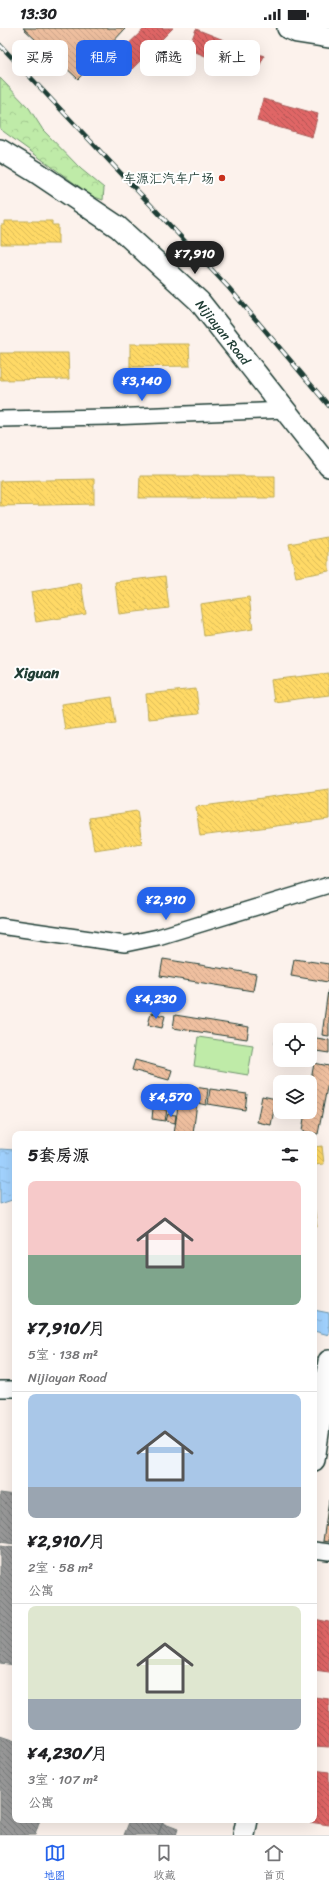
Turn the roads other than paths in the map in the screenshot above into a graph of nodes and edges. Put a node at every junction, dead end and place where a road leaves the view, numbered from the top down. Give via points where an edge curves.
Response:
1 (288, 28) edge
2 (329, 37) edge
3 (6, 159) edge
4 (285, 410) junction
5 (0, 419) edge
6 (329, 466) edge
7 (329, 885) edge
8 (0, 926) edge
9 (329, 1364) edge
10 (0, 1389) edge
11 (12, 1389) edge
12 (322, 1405) edge
13 (317, 1439) edge
14 (317, 1550) edge
15 (329, 1552) edge
16 (246, 1823) edge
17 (244, 1835) edge

1 - 2 main road
3 - 4 main road, Nijiayan Road via 118,227 199,301
4 - 5 street
4 - 6 main road, Nijiayan Road
7 - 8 street via 158,938 125,944
9 - 12 main road
10 - 11 street
12 - 13 main road
14 - 15 street
16 - 17 main road

